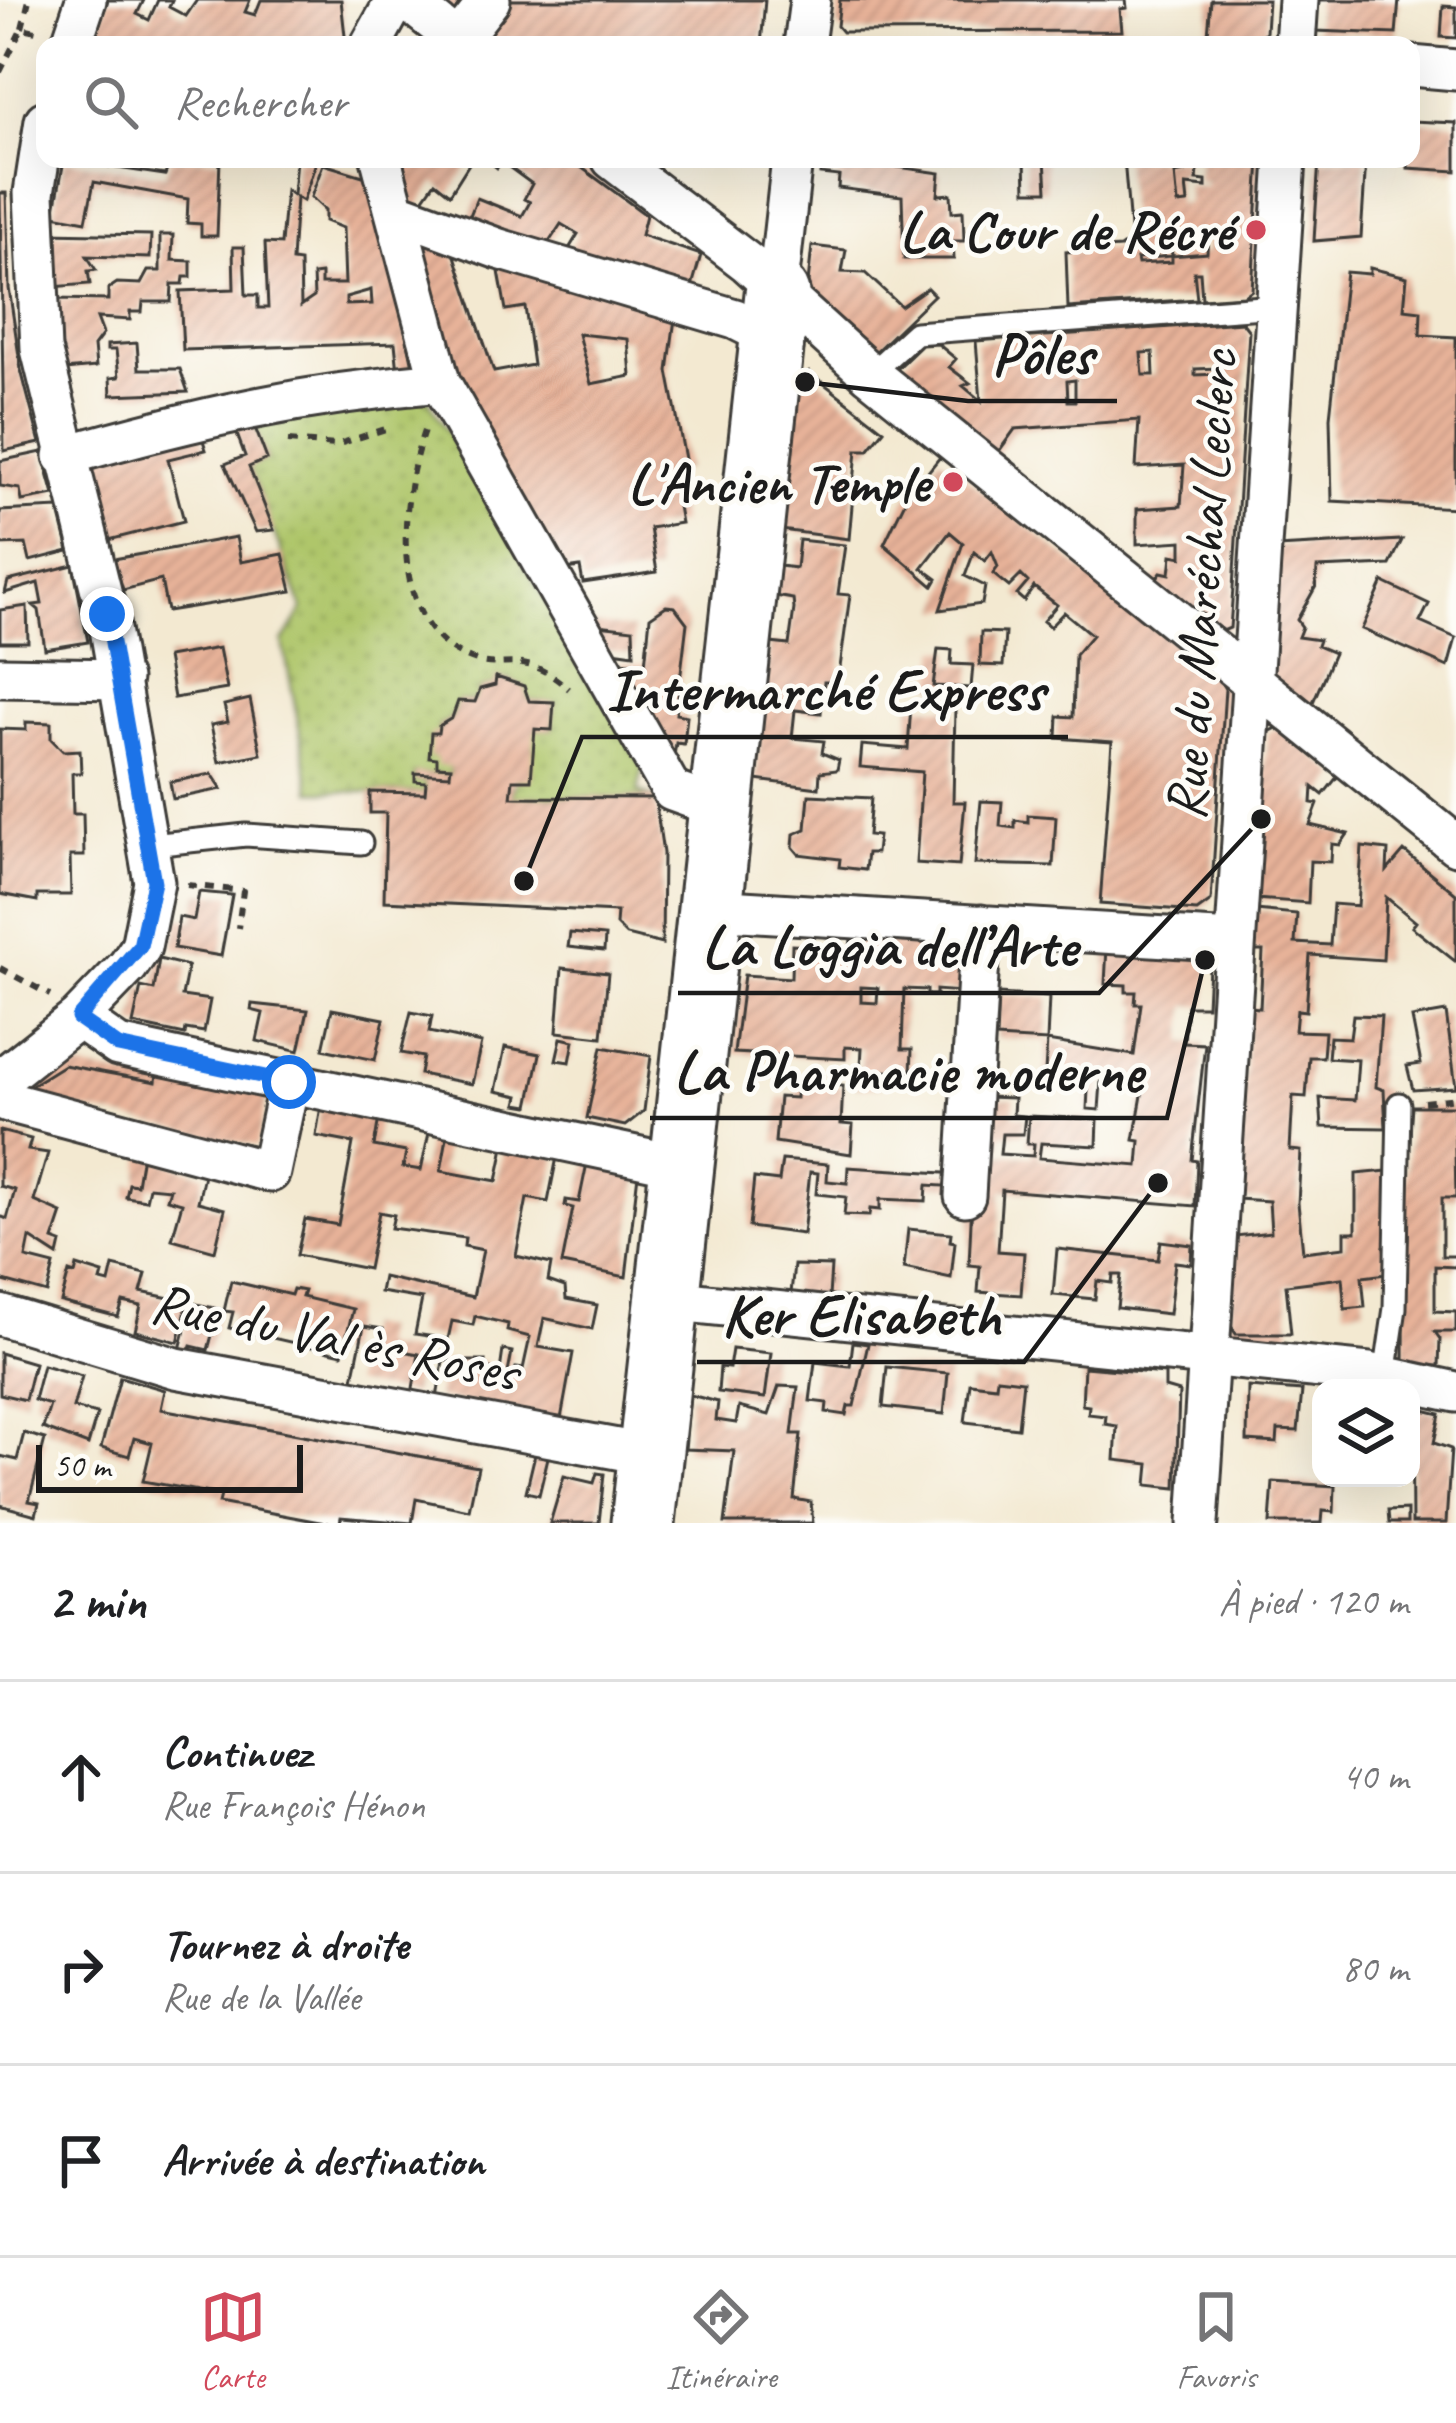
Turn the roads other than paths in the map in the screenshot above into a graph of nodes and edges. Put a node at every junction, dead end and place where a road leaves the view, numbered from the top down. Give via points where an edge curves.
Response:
1 (86, 0) edge
2 (396, 0) edge
3 (407, 0) edge
4 (490, 0) edge
5 (810, 0) edge
6 (1298, 0) edge
7 (61, 36) edge
8 (376, 36) edge
9 (451, 36) edge
10 (465, 36) edge
11 (805, 36) edge
12 (1296, 36) edge
13 (1420, 67) edge
14 (1456, 70) edge
15 (36, 135) edge
16 (18, 164) edge
17 (384, 168) edge
18 (624, 168) edge
19 (791, 168) edge
20 (1285, 168) edge
21 (398, 212) junction
22 (1276, 306) junction
23 (774, 315) junction
24 (870, 374) junction
25 (440, 382) junction
26 (64, 456) junction
27 (1249, 675) junction
28 (0, 677) edge
29 (121, 679) junction
30 (719, 808) junction
31 (361, 843) dead end
32 (1456, 845) edge
33 (152, 864) junction
34 (710, 908) junction
35 (981, 925) junction
36 (1233, 941) junction
37 (78, 1018) junction
38 (0, 1080) edge
39 (289, 1082) junction
40 (0, 1094) edge
41 (1399, 1105) dead end
42 (682, 1166) junction
43 (965, 1196) dead end
44 (668, 1300) junction
45 (0, 1315) edge
46 (1208, 1355) junction
47 (1385, 1376) junction
48 (1456, 1392) edge
49 (650, 1455) junction
50 (643, 1523) edge
51 (1198, 1523) edge

1 - 7 street
2 - 8 street
3 - 9 street
4 - 10 street
5 - 11 street
6 - 12 street
13 - 14 street
15 - 16 street
16 - 26 street via 41,349
17 - 21 street
18 - 23 street via 748,263
19 - 23 street
20 - 22 street, Rue du Maréchal Leclerc
21 - 23 street via 735,320
21 - 25 street
22 - 24 lane via 915,332
22 - 27 street, Rue du Maréchal Leclerc
23 - 24 street
23 - 30 main road
24 - 27 street
25 - 26 street via 319,393
25 - 30 street via 671,791
26 - 29 street
27 - 32 street
27 - 36 street, Rue du Maréchal Leclerc
28 - 29 street
29 - 33 street
30 - 34 main road
31 - 33 lane via 245,835
33 - 37 street via 140,946
34 - 35 street
34 - 42 main road
35 - 36 street
35 - 43 street
36 - 46 street, Rue du Maréchal Leclerc
37 - 38 street
37 - 39 street via 118,1046
39 - 40 street via 270,1172
39 - 42 street
41 - 47 lane via 1395,1308
42 - 44 main road
44 - 46 street
44 - 49 main road
45 - 49 street, Rue du Val ès Roses via 176,1368
46 - 47 street
46 - 51 street, Rue du Maréchal Leclerc
47 - 48 street
49 - 50 main road

